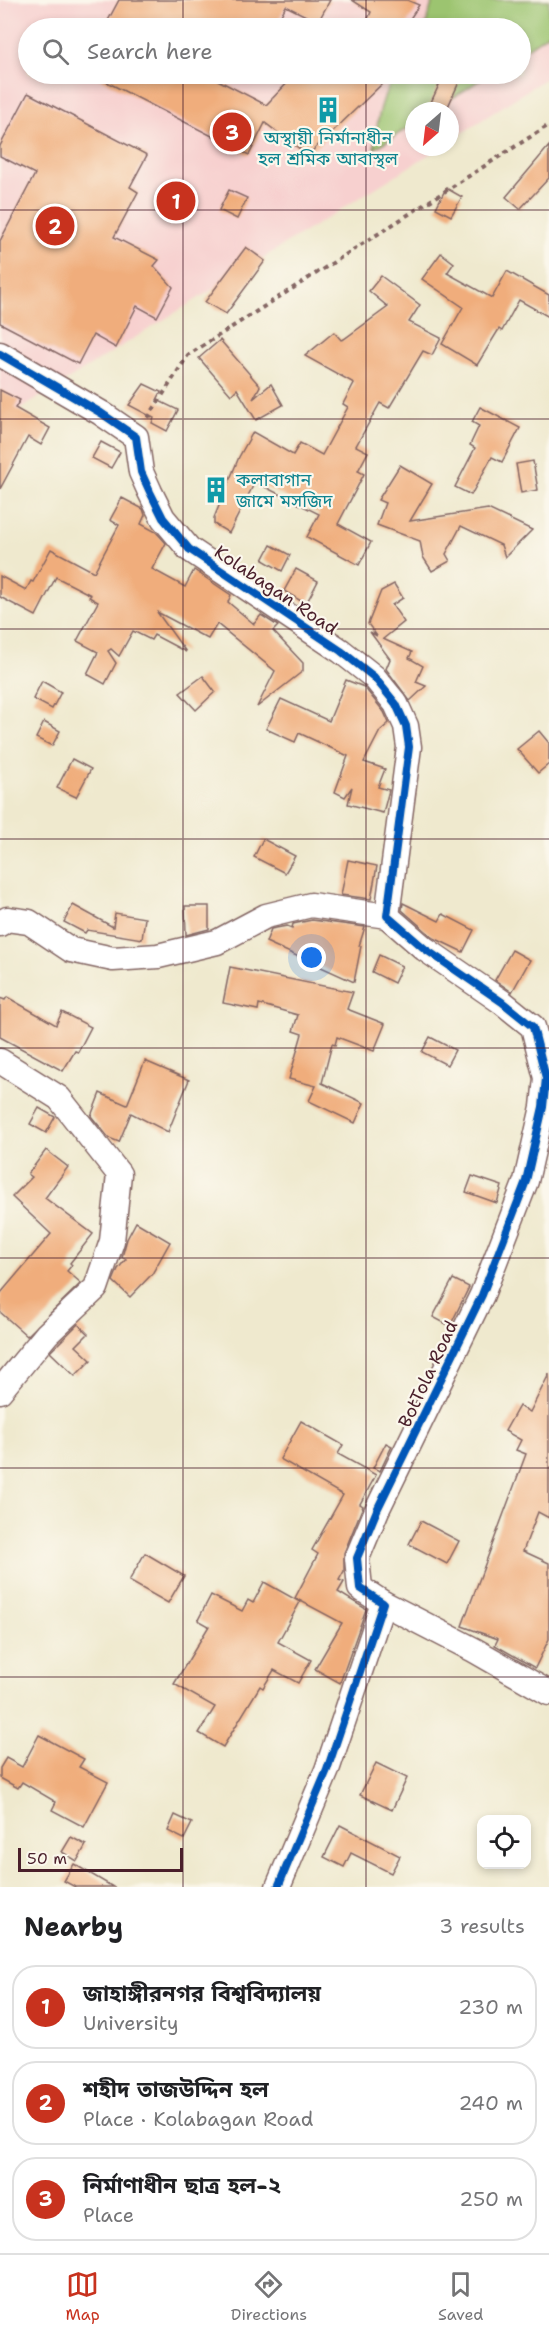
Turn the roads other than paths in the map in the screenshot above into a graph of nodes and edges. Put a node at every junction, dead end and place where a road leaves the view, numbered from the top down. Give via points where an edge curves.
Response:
1 (3, 353) edge
2 (387, 916) junction
3 (0, 924) edge
4 (545, 1060) edge
5 (0, 1061) edge
6 (0, 1391) edge
7 (383, 1603) junction
8 (549, 1693) edge
9 (278, 1887) edge

1 - 2 street, Kolabagan Road via 136,437 141,472 150,492 164,518 189,549 341,651 374,677 396,704 406,726 409,747
2 - 3 street via 311,905 266,916 217,942 158,956 113,959 71,950 29,922 7,919
2 - 4 street, BotTola Road via 532,1027
4 - 7 street, BotTola Road via 543,1107 526,1181 482,1295 357,1558 360,1588
5 - 6 street via 59,1098 119,1174 112,1240 96,1288 47,1334
7 - 8 street
7 - 9 street via 327,1770

